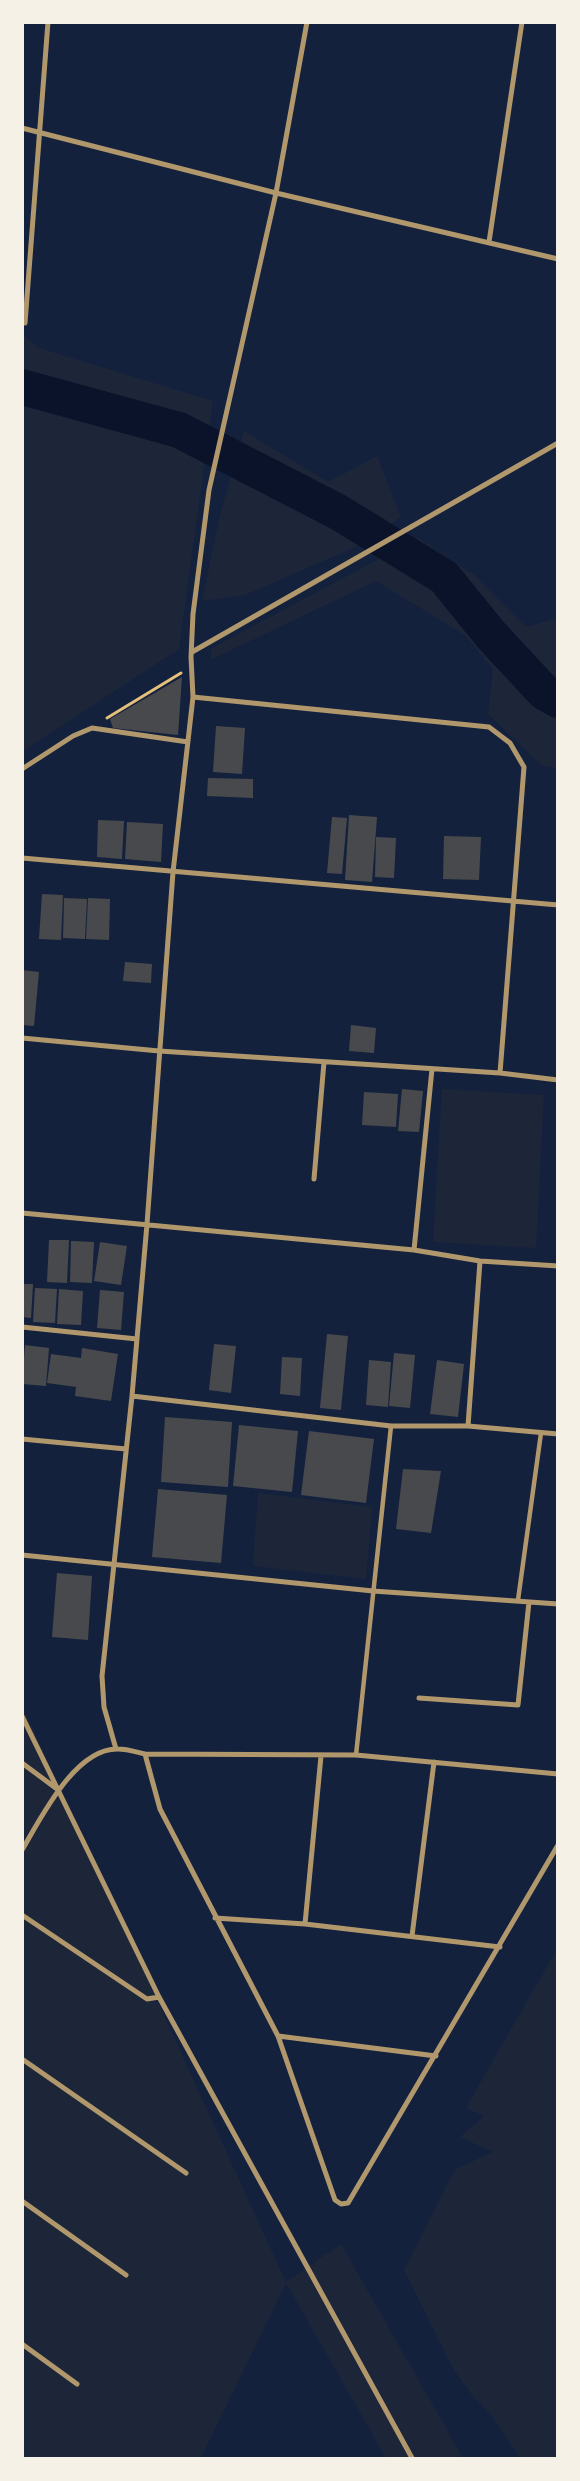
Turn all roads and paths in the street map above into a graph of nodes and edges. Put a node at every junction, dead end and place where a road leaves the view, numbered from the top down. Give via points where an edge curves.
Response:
1 (48, 22) edge
2 (306, 22) edge
3 (522, 22) edge
4 (22, 128) edge
5 (38, 131) junction
6 (276, 193) junction
7 (489, 242) junction
8 (558, 259) edge
9 (25, 323) dead end
10 (558, 443) edge
11 (192, 652) junction
12 (191, 667) junction
13 (193, 697) junction
14 (92, 728) junction
15 (188, 742) junction
16 (22, 769) edge
17 (22, 858) edge
18 (173, 872) junction
19 (512, 901) junction
20 (558, 905) edge
21 (22, 1038) edge
22 (159, 1051) junction
23 (324, 1062) junction
24 (432, 1069) junction
25 (500, 1073) junction
26 (558, 1080) edge
27 (314, 1179) dead end
28 (22, 1213) edge
29 (148, 1224) junction
30 (414, 1250) junction
31 (480, 1262) junction
32 (558, 1266) edge
33 (22, 1327) edge
34 (137, 1339) junction
35 (132, 1396) junction
36 (392, 1426) junction
37 (468, 1426) junction
38 (541, 1434) junction
39 (558, 1434) edge
40 (22, 1438) edge
41 (126, 1449) junction
42 (22, 1555) edge
43 (114, 1566) junction
44 (373, 1591) junction
45 (518, 1600) junction
46 (529, 1602) junction
47 (558, 1604) edge
48 (419, 1698) dead end
49 (22, 1716) edge
50 (116, 1749) junction
51 (145, 1754) junction
52 (356, 1755) junction
53 (321, 1756) junction
54 (434, 1762) junction
55 (22, 1763) edge
56 (558, 1774) edge
57 (58, 1789) junction
58 (558, 1846) edge
59 (22, 1850) edge
60 (22, 1915) edge
61 (215, 1918) junction
62 (305, 1924) junction
63 (412, 1936) junction
64 (500, 1947) junction
65 (159, 1997) junction
66 (278, 2036) junction
67 (436, 2056) junction
68 (22, 2059) edge
69 (186, 2173) dead end
70 (22, 2201) edge
71 (126, 2275) dead end
72 (22, 2344) edge
73 (77, 2384) dead end
74 (412, 2458) edge

1 - 5 street
2 - 6 street
3 - 7 street
4 - 5 street
5 - 6 street
5 - 9 street
6 - 7 street
6 - 11 street via 209,490 193,614
7 - 8 street
10 - 11 street
11 - 12 street
12 - 13 street
12 - 14 path
13 - 15 street
13 - 19 street via 489,726 510,743 524,767
14 - 15 street
14 - 16 street via 73,736
15 - 18 street
17 - 18 street
18 - 19 street
18 - 22 street
19 - 20 street
19 - 25 street
21 - 22 street
22 - 23 street
22 - 29 street
23 - 24 street
23 - 27 street
24 - 25 street
24 - 30 street
25 - 26 street
28 - 29 street
29 - 30 street
29 - 34 street
30 - 31 street
31 - 32 street
31 - 37 street
33 - 34 street
34 - 35 street
35 - 36 street
35 - 41 street
36 - 37 street
36 - 44 street
37 - 38 street
38 - 39 street
38 - 45 street
40 - 41 street
41 - 43 street
42 - 43 street
43 - 44 street
43 - 50 street via 102,1676 104,1708
44 - 45 street
44 - 52 street
45 - 46 street
46 - 47 street
46 - 48 street via 518,1705
49 - 57 street
50 - 51 street
50 - 57 street via 89,1758
51 - 53 street
51 - 61 street via 160,1809
52 - 53 street
52 - 54 street
53 - 62 street
54 - 56 street
54 - 63 street
55 - 57 street
57 - 59 street
57 - 65 street
58 - 64 street
60 - 65 street via 147,1999
61 - 62 street
61 - 66 street
62 - 63 street
63 - 64 street
64 - 67 street
65 - 74 street
66 - 67 street
66 - 67 street via 335,2200 341,2204 348,2203
68 - 69 street
70 - 71 street
72 - 73 street

